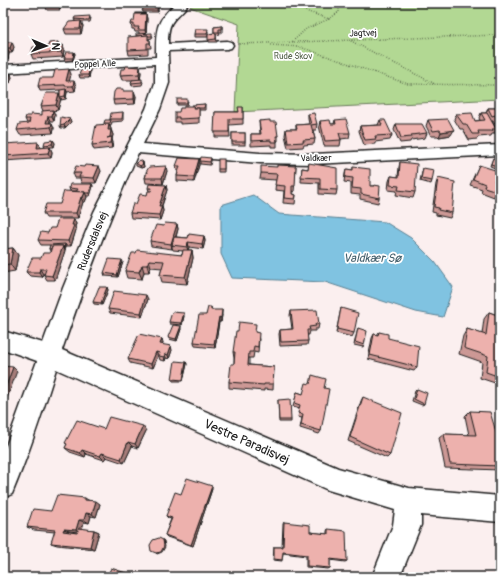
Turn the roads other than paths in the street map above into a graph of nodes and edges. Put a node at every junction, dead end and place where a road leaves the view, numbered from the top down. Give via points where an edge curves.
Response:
1 (183, 3) edge
2 (227, 45) road end
3 (162, 54) junction
4 (3, 69) edge
5 (133, 148) junction
6 (500, 150) edge
7 (3, 340) edge
8 (49, 354) junction
9 (3, 485) edge
10 (410, 502) junction
11 (500, 509) edge
12 (386, 577) edge

1 - 3 street, Rudersdalsvej via 165,22 162,30
2 - 3 street, Poppel Alle
3 - 4 street, Poppel Alle
3 - 5 street, Rudersdalsvej via 162,83 153,109
5 - 6 street, Valdkær via 260,158
5 - 8 street, Rudersdalsvej via 103,212
7 - 8 street, Vestre Paradisvej
8 - 9 street, Rudersdalsvej
8 - 10 street, Vestre Paradisvej via 338,481
10 - 11 street, Vestre Paradisvej
10 - 12 street via 407,525

